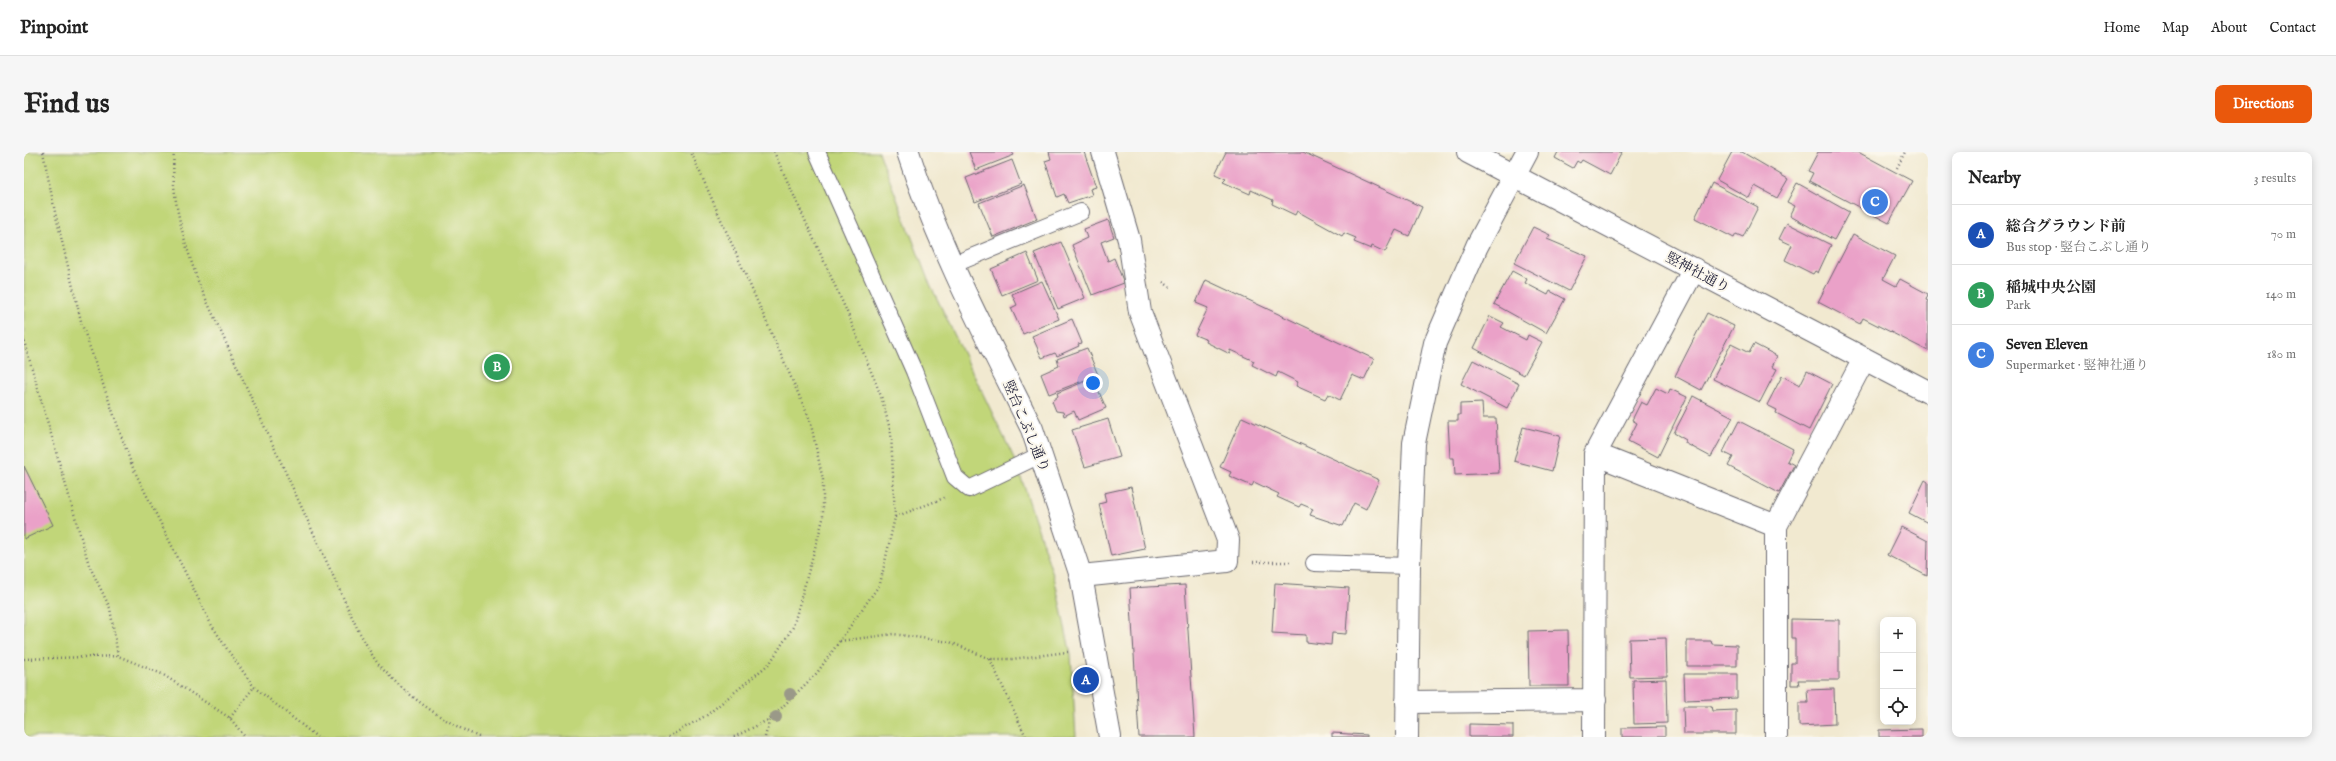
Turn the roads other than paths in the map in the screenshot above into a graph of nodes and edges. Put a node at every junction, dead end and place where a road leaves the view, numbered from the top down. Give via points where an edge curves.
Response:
1 (817, 152) edge
2 (908, 152) edge
3 (1103, 152) edge
4 (1468, 152) edge
5 (1527, 152) edge
6 (1515, 176) junction
7 (1081, 212) dead end
8 (952, 265) junction
9 (1694, 269) junction
10 (1864, 359) junction
11 (1928, 392) edge
12 (1042, 454) junction
13 (1595, 454) junction
14 (1776, 526) junction
15 (1314, 563) road end
16 (1409, 566) junction
17 (1081, 576) junction
18 (1594, 700) junction
19 (1407, 702) junction
20 (1110, 737) edge
21 (1407, 737) edge
22 (1594, 737) edge
23 (1776, 737) edge

1 - 12 lane via 914,371 955,477 969,489
2 - 8 street, 竪台こぶし通り via 920,189
3 - 17 street via 1129,240 1140,312 1228,540 1227,561
4 - 6 street, 竪神社通り
5 - 6 street
6 - 9 street, 竪神社通り
6 - 16 street via 1476,246 1434,343 1414,443
7 - 8 lane
8 - 12 street, 竪台こぶし通り
9 - 10 street, 竪神社通り
9 - 13 street
10 - 11 street, 竪神社通り
10 - 14 street
12 - 17 street, 竪台こぶし通り
13 - 14 street
13 - 18 street
14 - 23 street
15 - 16 lane
16 - 19 street
17 - 20 street, 竪台こぶし通り
18 - 19 street
18 - 22 street
19 - 21 street

